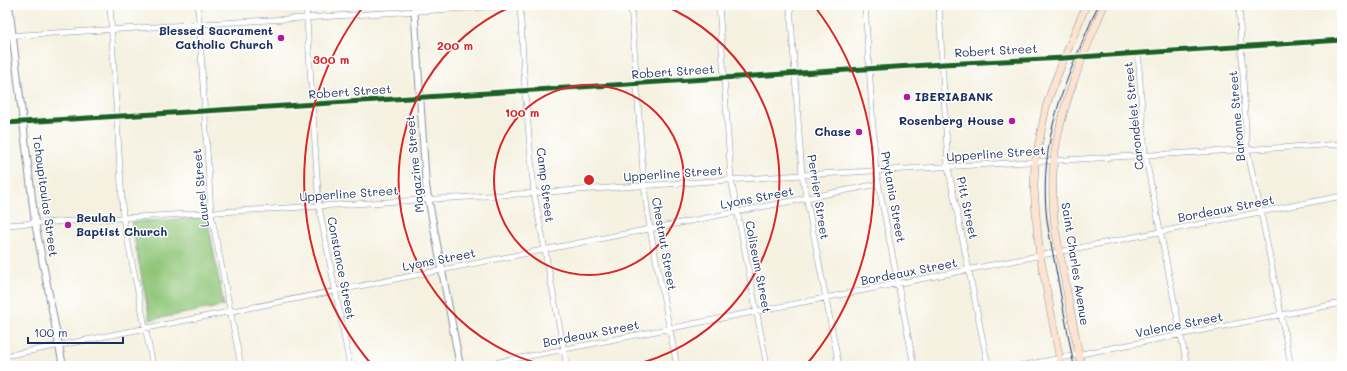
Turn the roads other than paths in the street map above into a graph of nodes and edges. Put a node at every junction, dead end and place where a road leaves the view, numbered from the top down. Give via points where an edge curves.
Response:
1 (8, 5) edge
2 (110, 5) edge
3 (198, 5) edge
4 (306, 5) edge
5 (519, 5) edge
6 (631, 5) edge
7 (719, 5) edge
8 (790, 5) edge
9 (865, 5) edge
10 (939, 5) edge
11 (1086, 5) edge
12 (1104, 5) edge
13 (1239, 5) edge
14 (1342, 5) edge
15 (415, 8) edge
16 (1342, 10) edge
17 (307, 18) junction
18 (199, 25) junction
19 (112, 30) junction
20 (5, 36) edge
21 (12, 36) junction
22 (1342, 40) edge
23 (1242, 47) junction
24 (1138, 53) junction
25 (1083, 56) junction
26 (1064, 58) junction
27 (943, 64) junction
28 (869, 69) junction
29 (795, 74) junction
30 (724, 78) junction
31 (637, 84) junction
32 (525, 91) junction
33 (420, 98) junction
34 (313, 104) junction
35 (204, 111) junction
36 (118, 116) junction
37 (24, 122) junction
38 (5, 123) edge
39 (1342, 144) edge
40 (1247, 149) junction
41 (1145, 154) junction
42 (1054, 160) junction
43 (1035, 162) junction
44 (948, 167) junction
45 (876, 171) junction
46 (802, 175) junction
47 (731, 179) junction
48 (878, 184) junction
49 (644, 186) junction
50 (534, 193) junction
51 (1342, 196) edge
52 (806, 198) junction
53 (428, 199) junction
54 (318, 207) junction
55 (737, 212) junction
56 (1261, 212) junction
57 (211, 214) junction
58 (123, 218) junction
59 (36, 223) junction
60 (5, 225) edge
61 (650, 229) junction
62 (1161, 232) junction
63 (544, 249) junction
64 (1059, 251) junction
65 (1040, 255) junction
66 (442, 269) junction
67 (969, 270) junction
68 (898, 284) junction
69 (335, 290) junction
70 (826, 298) junction
71 (1342, 303) edge
72 (230, 311) junction
73 (756, 312) junction
74 (1281, 315) junction
75 (145, 328) junction
76 (670, 329) junction
77 (1181, 334) junction
78 (59, 344) junction
79 (564, 350) junction
80 (1079, 354) junction
81 (5, 356) edge
82 (1059, 358) junction
83 (63, 366) edge
84 (153, 366) edge
85 (241, 366) edge
86 (350, 366) edge
87 (460, 366) edge
88 (479, 366) edge
89 (567, 366) edge
90 (677, 366) edge
91 (767, 366) edge
92 (839, 366) edge
93 (914, 366) edge
94 (988, 366) edge
95 (1020, 366) edge
96 (1061, 366) edge
97 (1081, 366) edge
98 (1187, 366) edge
99 (1291, 366) edge

1 - 21 street, Tchoupitoulas Street
2 - 19 street
3 - 18 street, Laurel Street
4 - 17 street, Constance Street
5 - 15 street
5 - 32 street, Camp Street
6 - 31 street, Chestnut Street
7 - 30 street, Coliseum Street
8 - 29 street, Perrier Street
9 - 28 street, Prytania Street
10 - 27 street, Pitt Street
11 - 26 main road
12 - 25 main road, Saint Charles Avenue
13 - 23 street, Baronne Street
14 - 16 street
15 - 17 street
15 - 33 street, Magazine Street
17 - 18 street
17 - 34 street, Constance Street
18 - 19 street
18 - 35 street, Laurel Street
19 - 21 street
19 - 36 street
20 - 21 street
21 - 37 street, Tchoupitoulas Street
22 - 23 street, Robert Street
23 - 24 street, Robert Street
23 - 40 street, Baronne Street
24 - 25 street, Robert Street
24 - 41 street, Carondelet Street
25 - 26 street, Robert Street
25 - 42 main road, Saint Charles Avenue via 1062,116
26 - 27 street, Robert Street
26 - 43 main road via 1046,107
27 - 28 street, Robert Street
27 - 44 street, Pitt Street
28 - 29 street, Robert Street
28 - 45 street, Prytania Street
29 - 30 street, Robert Street
29 - 46 street, Perrier Street
30 - 31 street, Robert Street
30 - 47 street, Coliseum Street
31 - 32 street, Robert Street
31 - 49 street, Chestnut Street
32 - 33 street, Robert Street
32 - 50 street, Camp Street
33 - 34 street, Robert Street
33 - 53 street, Magazine Street
34 - 35 street, Robert Street
34 - 54 street, Constance Street
35 - 36 street, Robert Street
35 - 57 street, Laurel Street
36 - 37 street, Robert Street
36 - 58 street
37 - 38 street, Robert Street
37 - 59 street, Tchoupitoulas Street
39 - 40 street, Upperline Street
40 - 41 street, Upperline Street
40 - 56 street, Baronne Street
41 - 42 street, Upperline Street
41 - 62 street, Carondelet Street
42 - 43 street, Upperline Street
42 - 64 main road, Saint Charles Avenue via 1053,206
43 - 44 street, Upperline Street
43 - 65 main road via 1034,187
44 - 45 street, Upperline Street
44 - 67 street, Pitt Street
45 - 46 street, Upperline Street
45 - 48 street, Prytania Street
46 - 47 street, Upperline Street
46 - 52 street, Perrier Street
47 - 49 street, Upperline Street
47 - 55 street, Coliseum Street
48 - 52 street, Lyons Street
48 - 68 street, Prytania Street
49 - 50 street, Upperline Street
49 - 61 street, Chestnut Street
50 - 53 street, Upperline Street
50 - 63 street, Camp Street
51 - 56 street, Bordeaux Street
52 - 55 street, Lyons Street
52 - 70 street, Perrier Street
53 - 54 street, Upperline Street
53 - 66 street, Magazine Street
54 - 57 street, Upperline Street
54 - 69 street, Constance Street
55 - 61 street, Lyons Street
55 - 73 street, Coliseum Street
56 - 62 street, Bordeaux Street
56 - 74 street, Baronne Street
57 - 58 street, Upperline Street
57 - 72 street, Laurel Street
58 - 59 street, Upperline Street
58 - 75 street
59 - 60 street, Upperline Street
59 - 78 street, Tchoupitoulas Street
61 - 63 street, Lyons Street
61 - 76 street, Chestnut Street
62 - 64 street, Bordeaux Street
62 - 77 street, Carondelet Street
63 - 66 street, Lyons Street
63 - 79 street, Camp Street
64 - 65 street, Bordeaux Street
64 - 80 main road, Saint Charles Avenue
65 - 67 street, Bordeaux Street
65 - 82 main road
66 - 69 street, Lyons Street
66 - 87 street, Magazine Street
67 - 68 street, Bordeaux Street
67 - 94 street, Pitt Street
68 - 70 street, Bordeaux Street
68 - 93 street, Prytania Street
69 - 72 street, Lyons Street
69 - 86 street, Constance Street
70 - 73 street, Bordeaux Street
70 - 92 street, Perrier Street
71 - 74 street, Valence Street
72 - 75 street, Lyons Street
72 - 85 street, Laurel Street
73 - 76 street, Bordeaux Street
73 - 91 street, Coliseum Street
74 - 77 street, Valence Street
74 - 99 street, Baronne Street
75 - 78 street, Lyons Street
75 - 84 street
76 - 79 street, Bordeaux Street
76 - 90 street, Chestnut Street
77 - 80 street, Valence Street
77 - 98 street, Carondelet Street
78 - 81 street, Lyons Street
78 - 83 street, Tchoupitoulas Street
79 - 88 street, Bordeaux Street
79 - 89 street, Camp Street
80 - 82 street, Valence Street
80 - 97 main road, Saint Charles Avenue
82 - 95 street, Valence Street
82 - 96 main road

